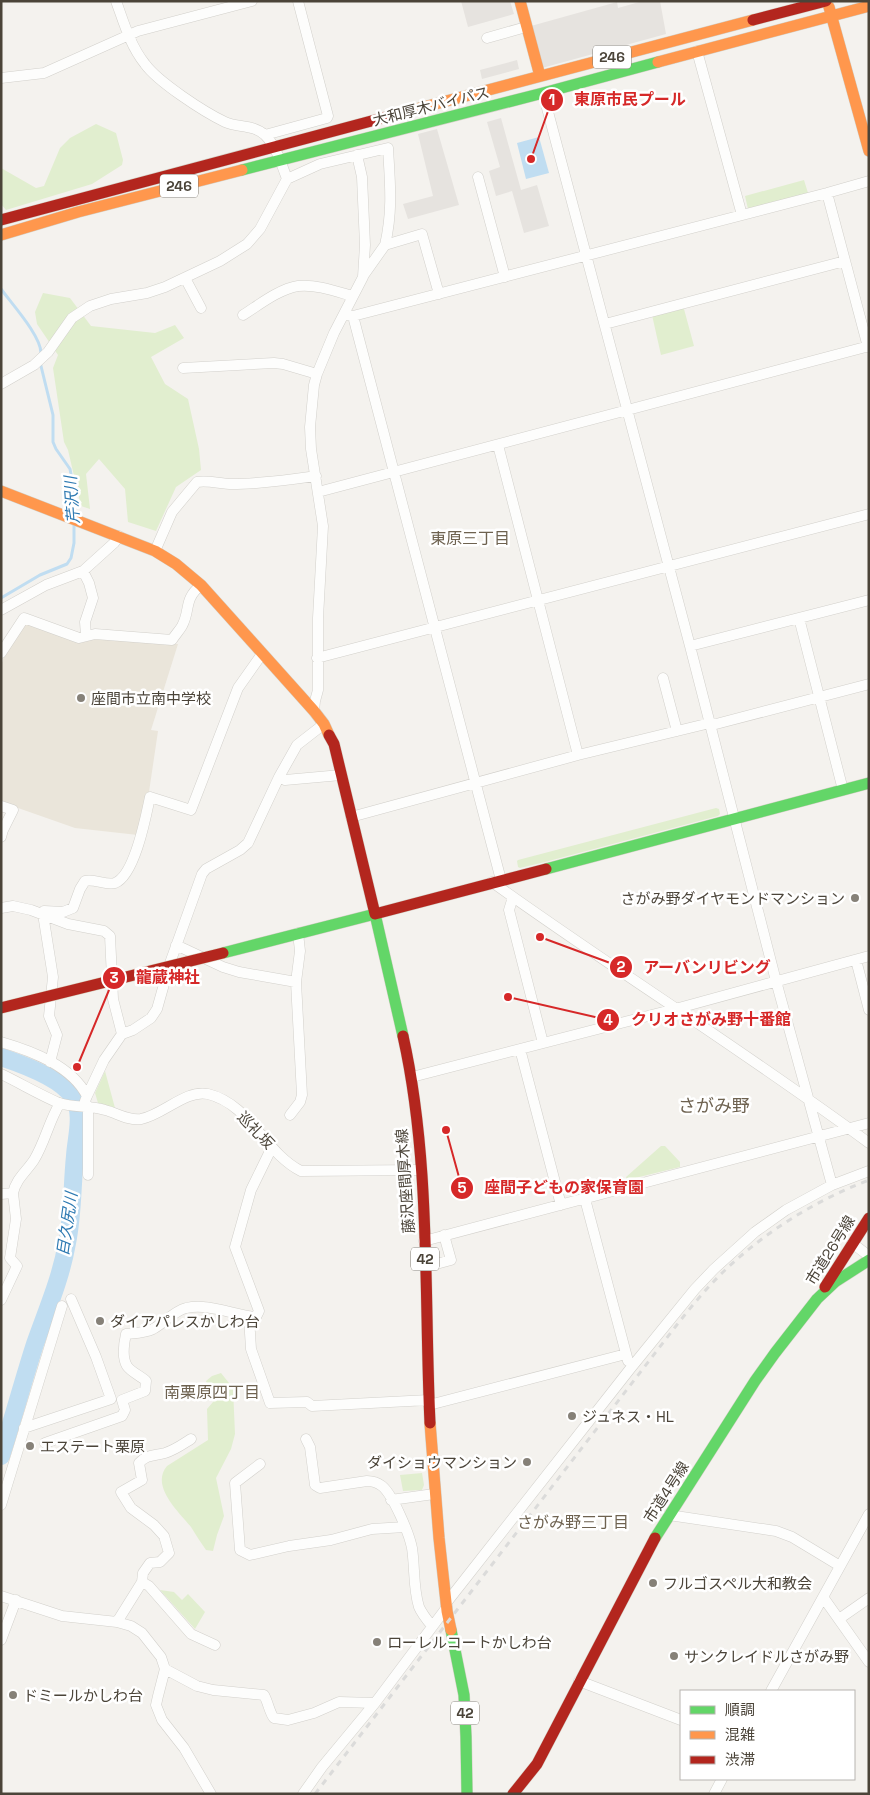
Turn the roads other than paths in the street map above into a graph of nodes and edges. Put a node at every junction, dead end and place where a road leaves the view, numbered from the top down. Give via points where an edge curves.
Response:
1 (116, 1) edge
2 (252, 1) edge
3 (298, 1) edge
4 (520, 1) edge
5 (827, 1) edge
6 (869, 6) edge
7 (832, 16) junction
8 (526, 27) junction
9 (128, 36) junction
10 (487, 38) dead end
11 (697, 51) junction
12 (540, 76) junction
13 (1, 78) edge
14 (543, 93) junction
15 (264, 135) junction
16 (272, 146) junction
17 (869, 150) edge
18 (357, 155) junction
19 (280, 159) junction
20 (478, 177) dead end
21 (287, 179) junction
22 (869, 180) edge
23 (827, 193) junction
24 (742, 216) junction
25 (1, 220) edge
26 (1, 235) edge
27 (384, 245) junction
28 (586, 255) junction
29 (845, 262) junction
30 (363, 277) junction
31 (505, 277) junction
32 (184, 278) junction
33 (439, 294) junction
34 (352, 296) junction
35 (201, 308) dead end
36 (243, 315) dead end
37 (348, 315) junction
38 (605, 324) junction
39 (868, 347) edge
40 (183, 368) dead end
41 (317, 374) junction
42 (1, 384) edge
43 (628, 411) junction
44 (498, 445) junction
45 (395, 472) junction
46 (316, 476) junction
47 (1, 491) edge
48 (318, 492) junction
49 (869, 514) edge
50 (118, 536) junction
51 (155, 551) junction
52 (668, 566) junction
53 (83, 571) junction
54 (201, 585) junction
55 (538, 600) junction
56 (869, 600) edge
57 (1, 610) edge
58 (798, 618) junction
59 (436, 628) junction
60 (86, 636) junction
61 (690, 646) junction
62 (1, 653) edge
63 (262, 654) junction
64 (318, 658) junction
65 (663, 678) dead end
66 (869, 684) edge
67 (819, 697) junction
68 (314, 711) junction
69 (710, 723) junction
70 (324, 724) junction
71 (677, 731) junction
72 (578, 755) junction
73 (341, 774) junction
74 (279, 777) junction
75 (477, 783) junction
76 (869, 783) edge
77 (843, 790) junction
78 (1, 806) edge
79 (351, 817) junction
80 (734, 820) junction
81 (1, 837) edge
82 (496, 881) junction
83 (513, 897) junction
84 (1, 908) edge
85 (43, 914) junction
86 (374, 914) junction
87 (298, 934) junction
88 (176, 945) junction
89 (869, 956) edge
90 (856, 960) junction
91 (776, 981) junction
92 (296, 982) junction
93 (1, 1008) edge
94 (675, 1009) junction
95 (869, 1010) edge
96 (122, 1034) junction
97 (1, 1042) edge
98 (543, 1042) junction
99 (520, 1048) junction
100 (50, 1062) junction
101 (1, 1074) edge
102 (412, 1077) junction
103 (808, 1098) junction
104 (63, 1103) junction
105 (87, 1104) junction
106 (290, 1115) dead end
107 (869, 1123) edge
108 (849, 1128) junction
109 (819, 1136) junction
110 (869, 1143) edge
111 (272, 1147) junction
112 (421, 1170) junction
113 (869, 1171) edge
114 (88, 1176) dead end
115 (832, 1185) junction
116 (12, 1193) junction
117 (1, 1194) edge
118 (585, 1199) junction
119 (561, 1205) junction
120 (869, 1218) edge
121 (444, 1235) junction
122 (424, 1240) junction
123 (852, 1243) junction
124 (869, 1256) edge
125 (6, 1258) edge
126 (869, 1260) edge
127 (425, 1267) junction
128 (818, 1298) junction
129 (71, 1299) dead end
130 (1, 1300) edge
131 (62, 1306) dead end
132 (249, 1316) junction
133 (626, 1354) junction
134 (630, 1369) junction
135 (429, 1403) junction
136 (24, 1428) junction
137 (191, 1439) dead end
138 (306, 1439) dead end
139 (45, 1443) dead end
140 (260, 1464) dead end
141 (434, 1494) junction
142 (392, 1500) junction
143 (1, 1505) edge
144 (668, 1514) junction
145 (869, 1514) edge
146 (405, 1526) junction
147 (840, 1566) junction
148 (142, 1582) junction
149 (1, 1596) edge
150 (823, 1597) junction
151 (869, 1598) edge
152 (16, 1600) junction
153 (447, 1605) junction
154 (839, 1619) junction
155 (117, 1622) junction
156 (432, 1626) junction
157 (1, 1640) edge
158 (215, 1645) dead end
159 (869, 1662) edge
160 (165, 1669) junction
161 (579, 1681) junction
162 (771, 1690) edge
163 (375, 1703) junction
164 (680, 1720) edge
165 (721, 1780) edge
166 (211, 1794) edge
167 (303, 1794) edge
168 (467, 1794) edge
169 (513, 1794) edge
170 (714, 1794) edge

1 - 9 street
2 - 9 street
3 - 15 street via 328,116
4 - 8 main road
5 - 7 main road
5 - 12 main road, 大和厚木バイパス / 246
6 - 7 main road, 大和厚木バイパス / 246
7 - 11 main road, 大和厚木バイパス / 246
7 - 17 main road
8 - 10 street
8 - 12 main road
9 - 13 street via 44,73
9 - 15 street via 151,72 179,93 227,123 250,127
11 - 14 main road, 大和厚木バイパス / 246
11 - 24 street
12 - 16 main road, 大和厚木バイパス / 246
14 - 19 main road, 大和厚木バイパス / 246
14 - 28 street
15 - 16 street
16 - 19 street
16 - 25 main road, 大和厚木バイパス / 246
18 - 21 street via 320,164
18 - 27 street via 388,148 392,199
18 - 30 street via 362,176
19 - 21 street
19 - 26 main road, 大和厚木バイパス / 246
20 - 31 street
21 - 32 street via 260,229 247,244
22 - 23 street
23 - 24 street
23 - 29 street
24 - 28 street
27 - 30 street
27 - 33 street via 422,234
28 - 31 street
28 - 38 street
29 - 38 street
29 - 39 street
30 - 34 street
31 - 33 street
32 - 35 street
32 - 42 street via 147,293 90,306 72,318 39,360
33 - 37 street
34 - 36 street via 324,288 297,286
34 - 37 street
37 - 41 street
37 - 45 street
38 - 43 street
39 - 43 street
40 - 41 street via 274,363
41 - 46 street via 310,427
43 - 44 street
43 - 52 street
44 - 45 street
44 - 55 street
45 - 48 street
45 - 59 street
46 - 48 street
46 - 51 street via 269,483 197,482 172,512
47 - 50 main road, 藤沢座間厚木線
48 - 64 street via 323,526
49 - 52 street
50 - 51 main road, 藤沢座間厚木線
50 - 53 street
51 - 54 main road, 藤沢座間厚木線
52 - 55 street
52 - 61 street
53 - 57 street via 46,585
53 - 60 street via 93,598 85,622
54 - 60 street via 188,600 182,626 172,640
54 - 63 main road, 藤沢座間厚木線
55 - 59 street
55 - 72 street
56 - 58 street
58 - 61 street
58 - 67 street
59 - 64 street
59 - 75 street
60 - 62 street via 79,638 24,618
61 - 69 street
63 - 68 main road, 藤沢座間厚木線
63 - 85 street via 238,688 191,810 150,798 134,858 120,880 115,883 85,881 73,908 64,912 44,911
64 - 68 street
65 - 71 street
66 - 67 street
67 - 69 street
67 - 77 street
68 - 70 main road, 藤沢座間厚木線
69 - 71 street
69 - 80 street
70 - 73 main road, 藤沢座間厚木線 via 334,744
70 - 74 street via 297,746
71 - 72 street
72 - 75 street
73 - 74 street via 285,780
73 - 79 main road, 藤沢座間厚木線
74 - 88 street via 248,843 202,874
75 - 79 street
75 - 82 street
76 - 77 main road
77 - 80 main road
78 - 81 street via 13,810
79 - 86 main road, 藤沢座間厚木線
80 - 82 main road
80 - 91 street
82 - 83 street
82 - 86 main road
83 - 94 street
83 - 98 street via 509,910
84 - 85 street via 13,906
85 - 96 street via 68,924 104,931 110,936 113,999
85 - 100 street via 53,977 49,1016 57,1035
86 - 87 main road
86 - 102 main road, 藤沢座間厚木線 / 42
87 - 92 street via 300,951
87 - 93 main road, bridge
88 - 92 street via 231,969
88 - 96 street via 157,1009 151,1018
89 - 90 street
90 - 91 street
90 - 95 street
91 - 94 street
91 - 103 street
92 - 106 street via 302,1095
94 - 98 street
94 - 103 street
96 - 105 street via 104,1060
97 - 100 street
98 - 99 street
99 - 102 street
99 - 119 street
100 - 105 street via 82,1086
101 - 104 street, 巡礼坂
102 - 112 main road, 藤沢座間厚木線 / 42
103 - 108 street
103 - 109 street
104 - 105 street, 巡礼坂
104 - 116 street via 52,1116 34,1161
105 - 111 street, 巡礼坂 via 139,1119 154,1115 192,1095 210,1094 240,1112
105 - 114 street
107 - 108 street
108 - 109 street
108 - 110 street
109 - 115 street
109 - 118 street
111 - 112 street, 巡礼坂 via 292,1167 301,1171
111 - 132 street via 251,1190 235,1247 259,1311 256,1317
112 - 122 main road, 藤沢座間厚木線 / 42
113 - 115 street
115 - 134 street via 786,1210 733,1250 695,1289
116 - 117 street
116 - 125 street via 16,1219
118 - 119 street
118 - 133 street
119 - 121 street
120 - 123 main road, 市道26号線
121 - 122 street
121 - 127 street via 451,1260
122 - 127 main road, 藤沢座間厚木線 / 42
123 - 124 street
123 - 128 main road, 市道26号線
125 - 130 street via 18,1266
126 - 128 main road, 市道4号線 via 835,1282
127 - 135 main road, 藤沢座間厚木線 / 42
128 - 144 main road, 市道4号線 via 775,1353
129 - 136 street via 111,1399
131 - 136 street
132 - 135 street via 251,1350 270,1403 306,1402 312,1406
132 - 139 street via 202,1307 188,1308 152,1330 126,1334 127,1366 146,1381 144,1391 122,1400 125,1410 122,1416
133 - 134 street
133 - 135 street
134 - 153 street
135 - 141 main road, 藤沢座間厚木線 / 42
136 - 143 street
137 - 148 street via 165,1453 144,1457 139,1463 142,1480 121,1492 131,1508 164,1536 169,1553 160,1562 150,1563 143,1573
138 - 142 street via 310,1446 315,1485 320,1488 375,1481
140 - 146 street via 235,1483 240,1550 246,1554 331,1540 372,1529
141 - 142 street
141 - 153 main road, 藤沢座間厚木線 / 42
142 - 146 street
144 - 147 street via 776,1532 792,1537
144 - 161 main road, 市道4号線
145 - 147 street
146 - 156 street via 412,1547 416,1595
147 - 150 street
148 - 155 street
148 - 158 street via 190,1634
149 - 152 street
150 - 154 street
150 - 162 street
151 - 154 street
152 - 155 street via 62,1616
152 - 157 street
153 - 156 street
153 - 168 main road, 42 via 465,1714
154 - 159 street
155 - 160 street via 142,1633 161,1658
156 - 163 street
160 - 163 street via 197,1686 264,1696 274,1718 288,1720 339,1702
160 - 166 street via 156,1705 162,1720 196,1766
161 - 164 street
161 - 169 main road, 市道4号線 via 537,1764
163 - 167 street
165 - 170 street

